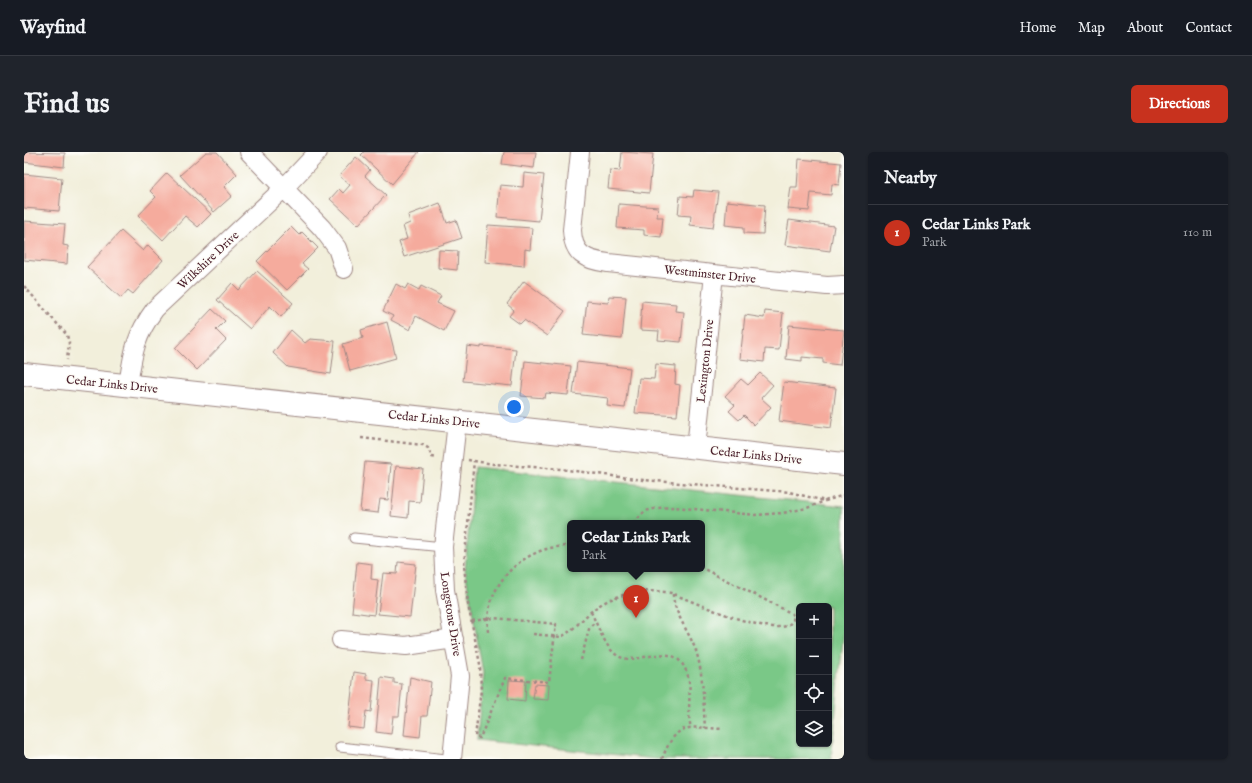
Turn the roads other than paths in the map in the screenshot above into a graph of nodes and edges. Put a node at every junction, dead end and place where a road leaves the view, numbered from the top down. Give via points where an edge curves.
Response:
1 (249, 152) edge
2 (318, 152) edge
3 (580, 152) edge
4 (284, 188) junction
5 (344, 269) dead end
6 (714, 274) junction
7 (844, 285) edge
8 (24, 374) edge
9 (128, 385) junction
10 (457, 422) junction
11 (696, 448) junction
12 (844, 464) edge
13 (354, 538) dead end
14 (443, 547) junction
15 (454, 639) junction
16 (341, 640) dead end
17 (340, 747) dead end
18 (446, 759) edge
19 (452, 759) edge

1 - 4 street
2 - 4 street, Wilkshire Drive
3 - 6 street, Westminster Drive via 572,230 573,242 578,252 594,261
4 - 5 street via 337,248
4 - 9 street, Wilkshire Drive via 156,309 144,325 134,347
6 - 7 street, Westminster Drive via 827,286
6 - 11 street, Lexington Drive
8 - 9 street, Cedar Links Drive
9 - 10 street, Cedar Links Drive
10 - 11 street, Cedar Links Drive
10 - 14 street, Longstone Drive
11 - 12 street, Cedar Links Drive
13 - 14 lane
14 - 15 street, Longstone Drive via 445,590
15 - 16 street via 406,646
15 - 19 street, Longstone Drive via 460,676
17 - 18 lane

